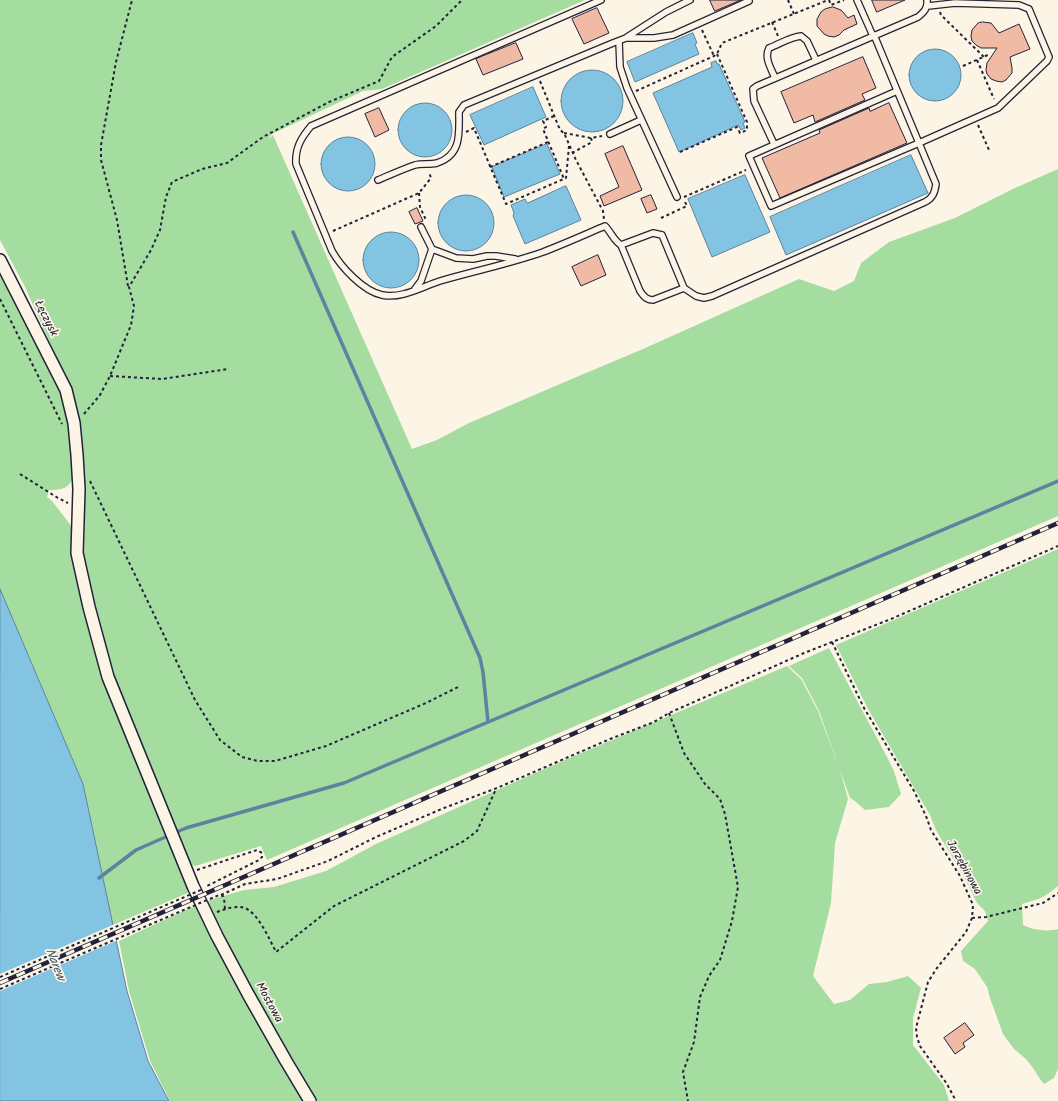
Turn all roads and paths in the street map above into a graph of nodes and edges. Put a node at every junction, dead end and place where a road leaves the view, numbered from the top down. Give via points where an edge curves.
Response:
1 (132, 0) edge
2 (462, 0) edge
3 (601, 0) edge
4 (690, 0) edge
5 (788, 0) edge
6 (828, 0) edge
7 (844, 0) edge
8 (857, 0) edge
9 (750, 1) dead end
10 (928, 3) edge
11 (939, 5) junction
12 (794, 14) junction
13 (772, 22) junction
14 (699, 23) junction
15 (874, 36) junction
16 (626, 38) junction
17 (619, 41) junction
18 (781, 43) junction
19 (717, 54) junction
20 (990, 54) dead end
21 (714, 56) junction
22 (984, 57) junction
23 (816, 60) junction
24 (977, 60) junction
25 (963, 66) dead end
26 (537, 74) junction
27 (775, 78) junction
28 (897, 91) junction
29 (629, 94) junction
30 (998, 108) junction
31 (554, 116) junction
32 (975, 118) junction
33 (641, 120) junction
34 (564, 133) junction
35 (460, 134) junction
36 (610, 134) joint
37 (591, 138) junction
38 (548, 142) junction
39 (774, 144) junction
40 (919, 144) junction
41 (569, 146) junction
42 (989, 150) dead end
43 (680, 152) dead end
44 (572, 153) junction
45 (426, 165) junction
46 (490, 167) junction
47 (754, 167) junction
48 (564, 179) junction
49 (378, 180) dead end
50 (419, 193) junction
51 (677, 197) dead end
52 (661, 218) dead end
53 (605, 226) junction
54 (421, 227) joint
55 (325, 234) junction
56 (621, 245) junction
57 (432, 249) junction
58 (0, 260) edge
59 (517, 260) junction
60 (129, 287) junction
61 (684, 288) junction
62 (415, 290) junction
63 (0, 299) edge
64 (228, 369) dead end
65 (110, 376) junction
66 (74, 423) junction
67 (62, 425) dead end
68 (20, 474) dead end
69 (87, 475) dead end
70 (78, 507) junction
71 (1058, 546) edge
72 (832, 642) junction
73 (460, 686) dead end
74 (669, 713) junction
75 (497, 788) junction
76 (188, 873) junction
77 (1058, 893) edge
78 (221, 895) junction
79 (225, 909) junction
80 (207, 915) junction
81 (972, 918) junction
82 (0, 977) edge
83 (0, 989) edge
84 (310, 1101) edge
85 (688, 1101) edge
86 (956, 1101) edge

1 - 60 path via 116,62 101,145
2 - 60 path via 436,26 392,58 379,81 329,102 263,137 227,163 202,169 172,182 166,197 160,230
3 - 55 lane via 311,126 298,146 296,164
4 - 16 lane
5 - 12 path
6 - 7 path via 831,5
6 - 12 path
8 - 15 lane
9 - 14 lane
10 - 11 lane
10 - 15 lane via 918,17
11 - 22 path via 941,15
11 - 30 lane via 1019,5 1029,9 1049,57
12 - 13 path
13 - 18 path
13 - 19 path via 722,43
14 - 16 lane via 673,35
14 - 21 path
15 - 23 lane
15 - 28 lane
16 - 17 lane
17 - 26 lane
17 - 29 lane via 620,67
18 - 23 lane via 801,36 807,41
18 - 27 lane via 770,48 767,54
19 - 21 path
19 - 43 path via 747,122 747,130 740,133 737,128
20 - 22 path
21 - 29 path
22 - 24 path
23 - 27 lane
24 - 25 path
24 - 30 path
26 - 31 path
26 - 35 lane via 464,105 459,112
27 - 39 lane via 757,86 753,95
28 - 39 lane
28 - 40 lane
29 - 33 lane
30 - 32 lane
31 - 34 path
31 - 38 path via 543,121 546,127 542,128
32 - 40 lane
32 - 42 path
33 - 36 lane
33 - 51 lane
34 - 37 path
34 - 41 path
35 - 45 lane via 451,154 438,162
35 - 46 path via 474,128
36 - 37 path
37 - 44 path via 592,142
38 - 46 path
38 - 48 path
39 - 47 lane via 749,156
40 - 47 lane via 771,206
40 - 61 lane via 936,184 935,192 929,200 712,296 696,296
41 - 44 path
41 - 48 path
44 - 53 path via 604,211
45 - 49 lane via 415,165
45 - 50 path via 431,178
46 - 48 path via 506,204
47 - 52 path via 683,197 686,206
50 - 54 path via 420,207 427,222
50 - 55 path
53 - 56 lane
53 - 59 lane
54 - 57 lane
55 - 62 lane via 337,259 349,274 370,291 391,296
56 - 61 lane via 644,297 653,300
56 - 61 lane via 653,233 662,236
57 - 59 lane via 456,258 496,256
57 - 62 lane via 421,281
58 - 66 street, Łęczysk via 66,390
59 - 62 lane
60 - 65 path via 134,306 131,325
63 - 67 path
64 - 65 path via 162,378
65 - 66 path via 90,408
66 - 70 street, Łęczysk
68 - 70 path via 58,498
69 - 73 path via 195,700 220,740 242,757 258,761 275,761 326,746
70 - 76 street, Mostowa via 77,553 108,677
71 - 72 path
72 - 74 path
72 - 81 path, Jarzębinowa via 864,708 914,791 931,830 960,876 973,905
74 - 75 path via 654,722
74 - 85 path via 684,753 705,784 720,799 738,887 732,920 720,960 700,996 694,1042 682,1072
75 - 78 path via 437,811 328,861 277,879 245,884
75 - 79 path via 477,831 464,841 334,906 276,952 256,916 244,908
76 - 80 street, Mostowa
76 - 82 path, bridge via 257,850 262,853 259,860 202,889
77 - 81 path via 1042,903
78 - 79 path via 224,898
78 - 83 path, bridge
79 - 80 path
80 - 84 street, Mostowa via 248,994
81 - 86 path via 966,932 928,982 916,1028 920,1046

